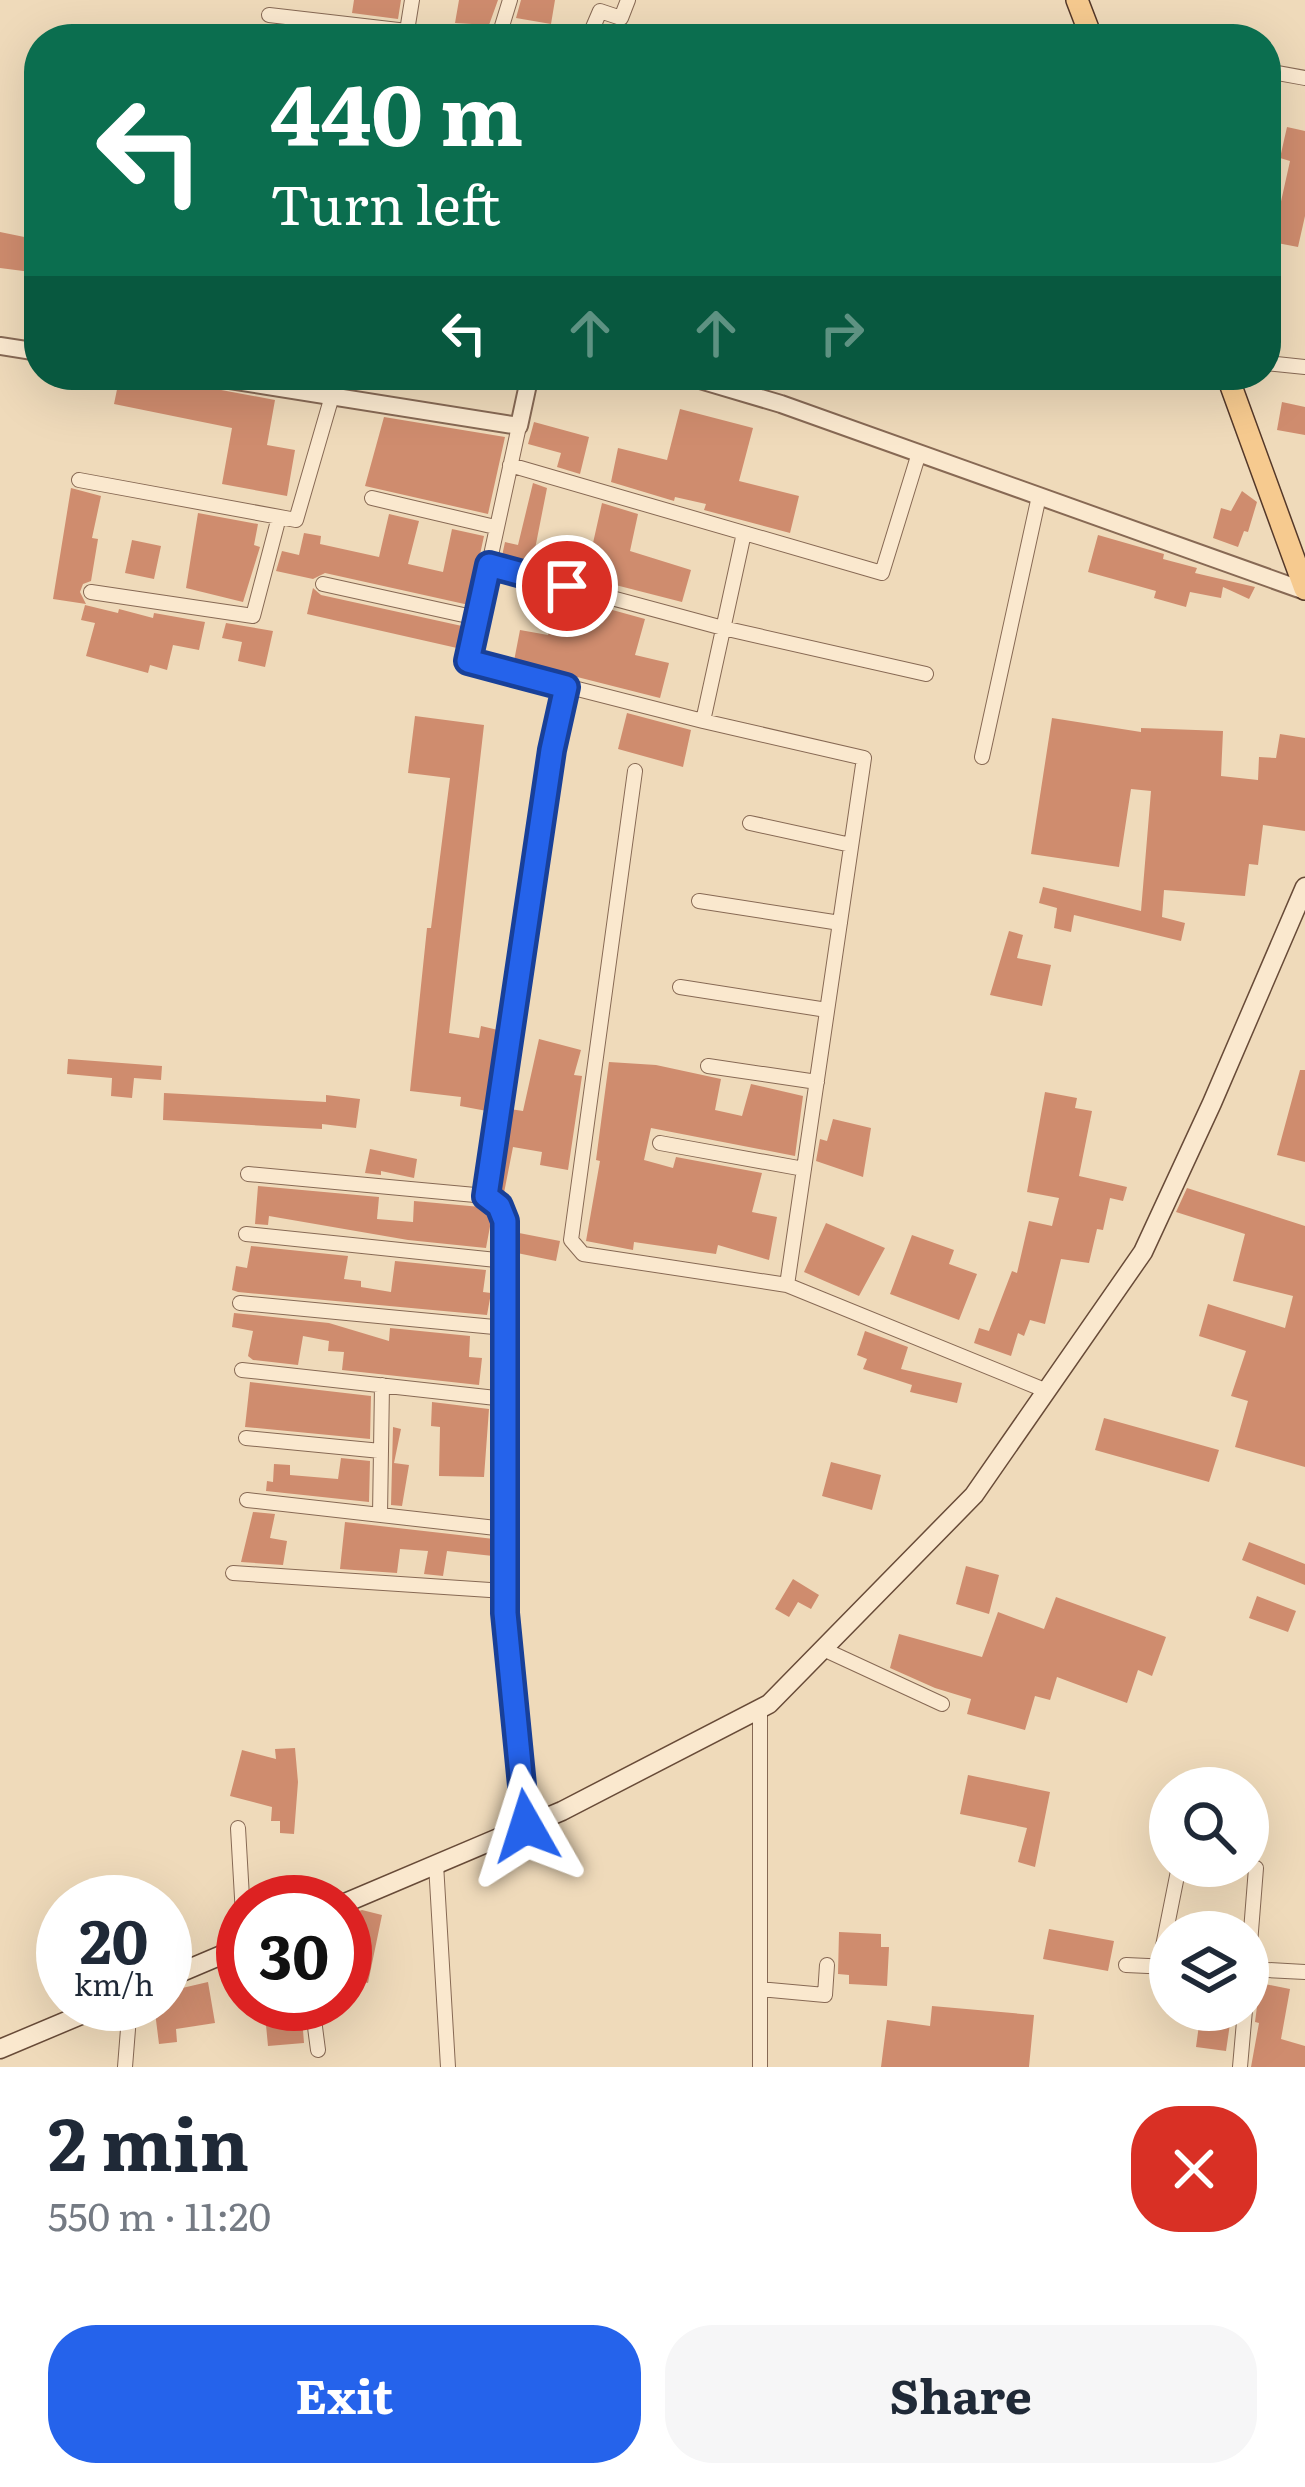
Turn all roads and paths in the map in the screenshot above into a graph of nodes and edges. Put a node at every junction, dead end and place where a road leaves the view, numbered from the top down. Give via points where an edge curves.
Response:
1 (628, 0) edge
2 (269, 15) dead end
3 (347, 24) edge
4 (594, 24) edge
5 (294, 390) edge
6 (526, 390) edge
7 (734, 390) edge
8 (1232, 390) edge
9 (332, 396) junction
10 (518, 426) junction
11 (920, 453) junction
12 (510, 465) junction
13 (80, 480) dead end
14 (1039, 496) junction
15 (371, 498) dead end
16 (279, 517) junction
17 (495, 527) junction
18 (744, 533) junction
19 (489, 565) junction
20 (323, 584) dead end
21 (1305, 590) edge
22 (91, 592) dead end
23 (478, 618) junction
24 (723, 628) junction
25 (926, 674) dead end
26 (566, 687) junction
27 (703, 721) junction
28 (982, 758) dead end
29 (635, 771) dead end
30 (750, 823) dead end
31 (851, 845) junction
32 (1305, 886) edge
33 (698, 902) dead end
34 (840, 923) junction
35 (680, 987) dead end
36 (827, 1010) junction
37 (708, 1066) dead end
38 (817, 1082) junction
39 (660, 1143) dead end
40 (804, 1168) junction
41 (248, 1174) dead end
42 (486, 1196) junction
43 (246, 1234) dead end
44 (506, 1261) junction
45 (788, 1286) junction
46 (240, 1303) dead end
47 (505, 1328) junction
48 (242, 1370) dead end
49 (382, 1385) junction
50 (1047, 1391) junction
51 (505, 1399) junction
52 (246, 1438) dead end
53 (381, 1451) junction
54 (247, 1500) dead end
55 (380, 1515) junction
56 (505, 1529) junction
57 (233, 1573) dead end
58 (505, 1592) junction
59 (823, 1649) junction
60 (942, 1704) dead end
61 (760, 1709) junction
62 (526, 1826) junction
63 (238, 1828) dead end
64 (436, 1864) junction
65 (241, 1875) edge
66 (372, 1891) edge
67 (827, 1965) dead end
68 (1126, 1965) dead end
69 (1149, 1966) edge
70 (1269, 1970) edge
71 (1305, 1972) edge
72 (760, 1989) junction
73 (42, 2031) edge
74 (128, 2031) edge
75 (316, 2031) edge
76 (1244, 2031) edge
77 (0, 2049) edge
78 (318, 2050) dead end
79 (125, 2067) edge
80 (448, 2067) edge
81 (760, 2067) edge
82 (1240, 2067) edge

1 - 4 street via 621,18 600,11
2 - 3 street
5 - 9 street
6 - 10 street
7 - 11 street
8 - 21 main road
9 - 10 street
9 - 16 street via 296,520
10 - 12 street
11 - 14 street
11 - 18 street via 882,574
12 - 17 street
12 - 18 street
13 - 16 street
14 - 21 street
14 - 28 street
15 - 17 street
16 - 22 street via 253,616
17 - 19 street
18 - 24 street
19 - 23 street
19 - 24 street
20 - 23 street
23 - 26 street via 468,661
24 - 25 street
24 - 27 street
26 - 27 street
26 - 42 street
27 - 31 street via 864,758
29 - 45 street via 572,1240 583,1254
30 - 31 street
31 - 34 street
32 - 50 main road via 1143,1252
33 - 34 street
34 - 36 street
35 - 36 street
36 - 38 street
37 - 38 street
38 - 40 street
39 - 40 street
40 - 45 street
41 - 42 street
42 - 44 street via 505,1221
43 - 44 street
44 - 47 street
45 - 50 street
46 - 47 street
47 - 51 street
48 - 49 street
49 - 51 street
49 - 53 street
50 - 59 main road via 974,1496
51 - 56 street
52 - 53 street
53 - 55 street
54 - 55 street
55 - 56 street
56 - 58 street
57 - 58 street
58 - 62 street
59 - 60 street
59 - 61 main road
61 - 62 main road
61 - 72 street
62 - 64 main road
63 - 65 street
64 - 66 main road
64 - 80 street
67 - 72 street via 825,1995
68 - 69 street
70 - 71 street
72 - 81 street
73 - 77 main road
74 - 79 street
75 - 78 street
76 - 82 street

